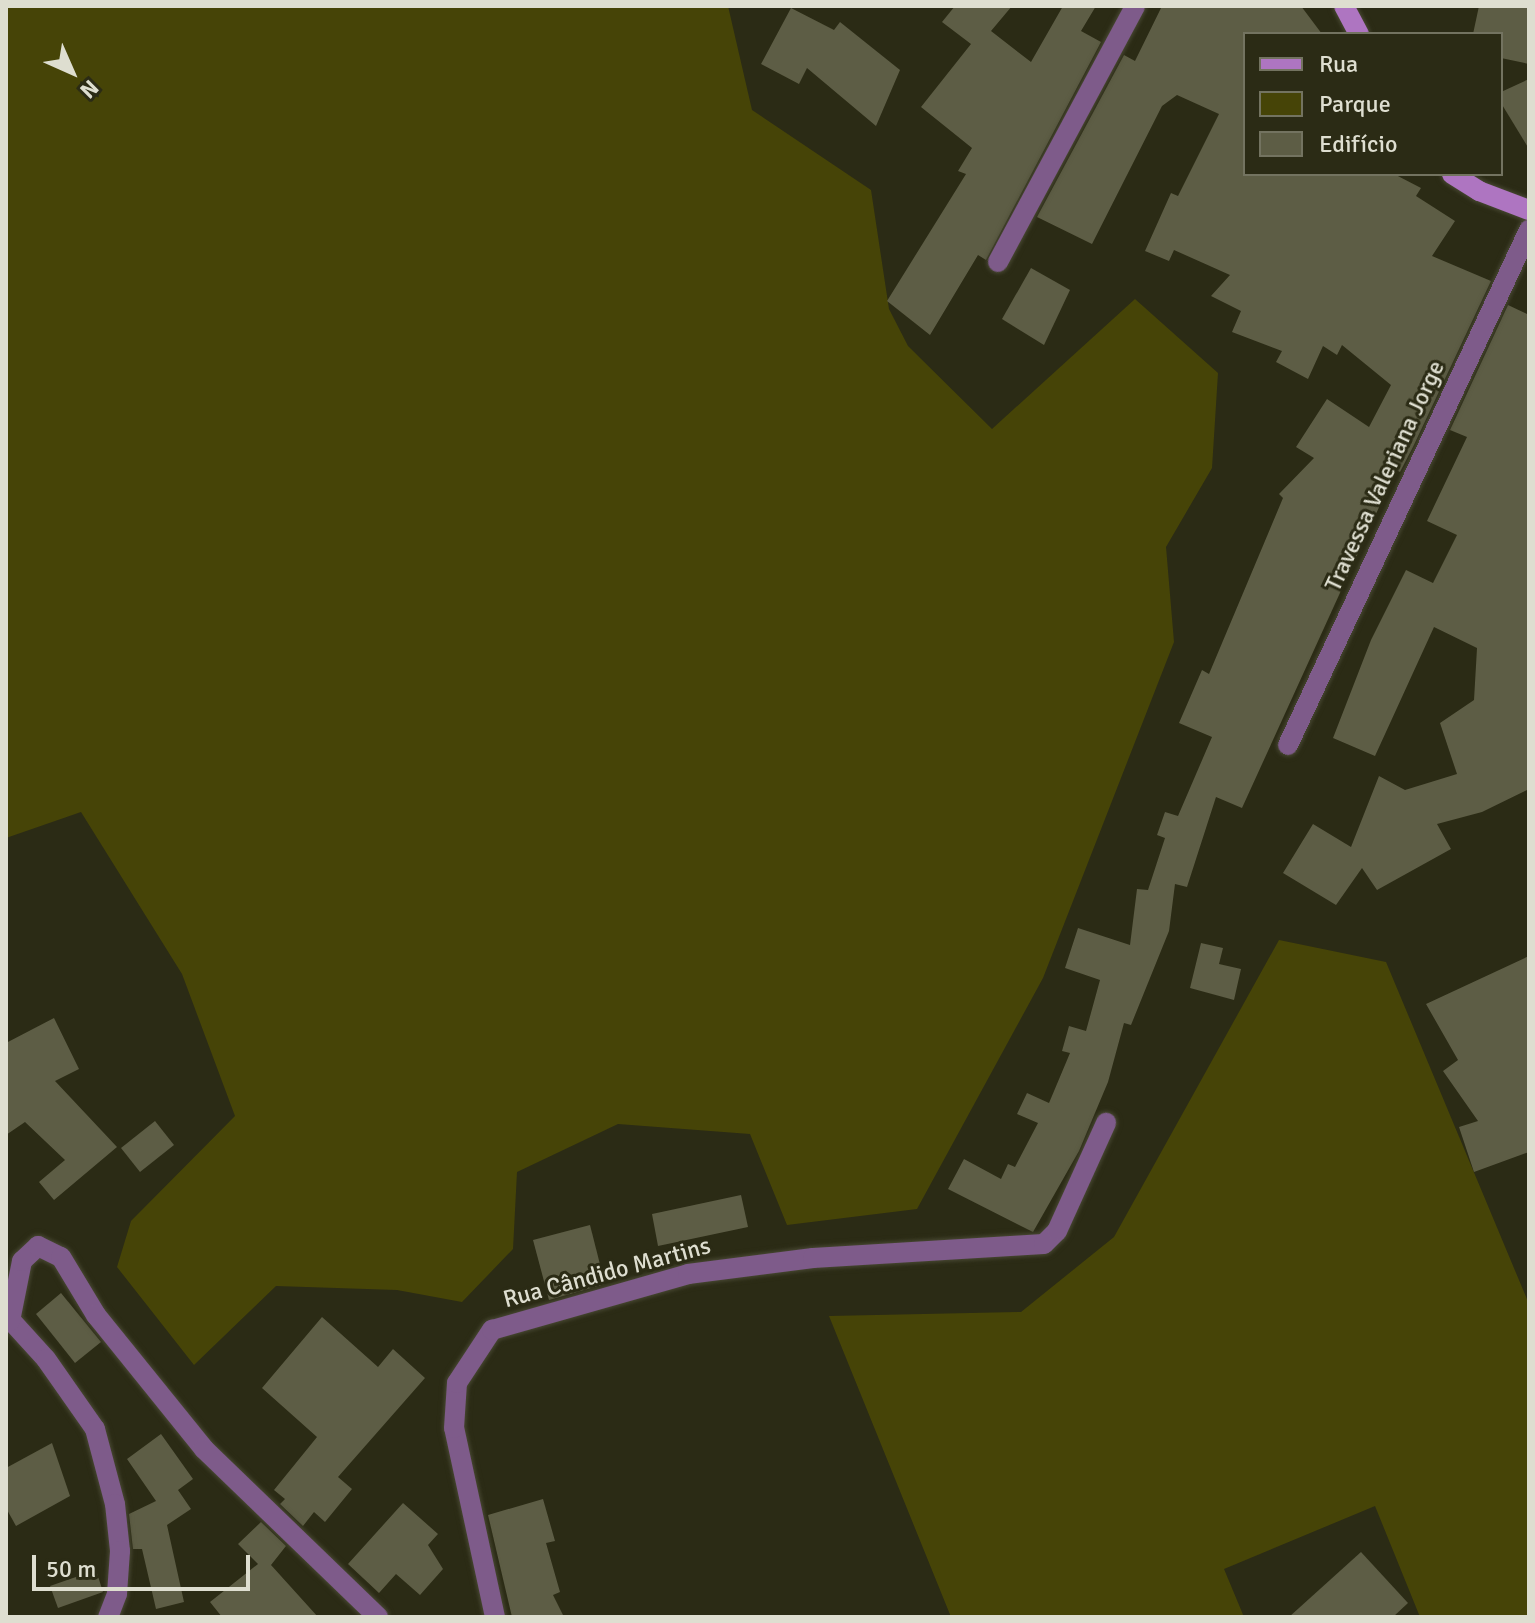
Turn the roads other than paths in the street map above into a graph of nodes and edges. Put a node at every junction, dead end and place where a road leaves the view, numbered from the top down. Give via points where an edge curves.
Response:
1 (1135, 6) edge
2 (1344, 6) edge
3 (1358, 32) edge
4 (1455, 176) edge
5 (1529, 210) edge
6 (1529, 230) edge
7 (998, 262) dead end
8 (1288, 745) dead end
9 (1106, 1123) dead end
10 (8, 1318) edge
11 (108, 1617) edge
12 (378, 1617) edge
13 (495, 1617) edge

1 - 7 street
2 - 3 main road
4 - 5 main road
6 - 8 street, Travessa Valeriana Jorge
9 - 13 street, Rua Cândido Martins via 1057,1231 1044,1244 813,1258 688,1274 492,1330 457,1383 454,1428
10 - 11 street via 46,1359 95,1429 115,1504 120,1551 117,1594
10 - 12 street via 22,1261 38,1246 61,1257 96,1315 204,1449

